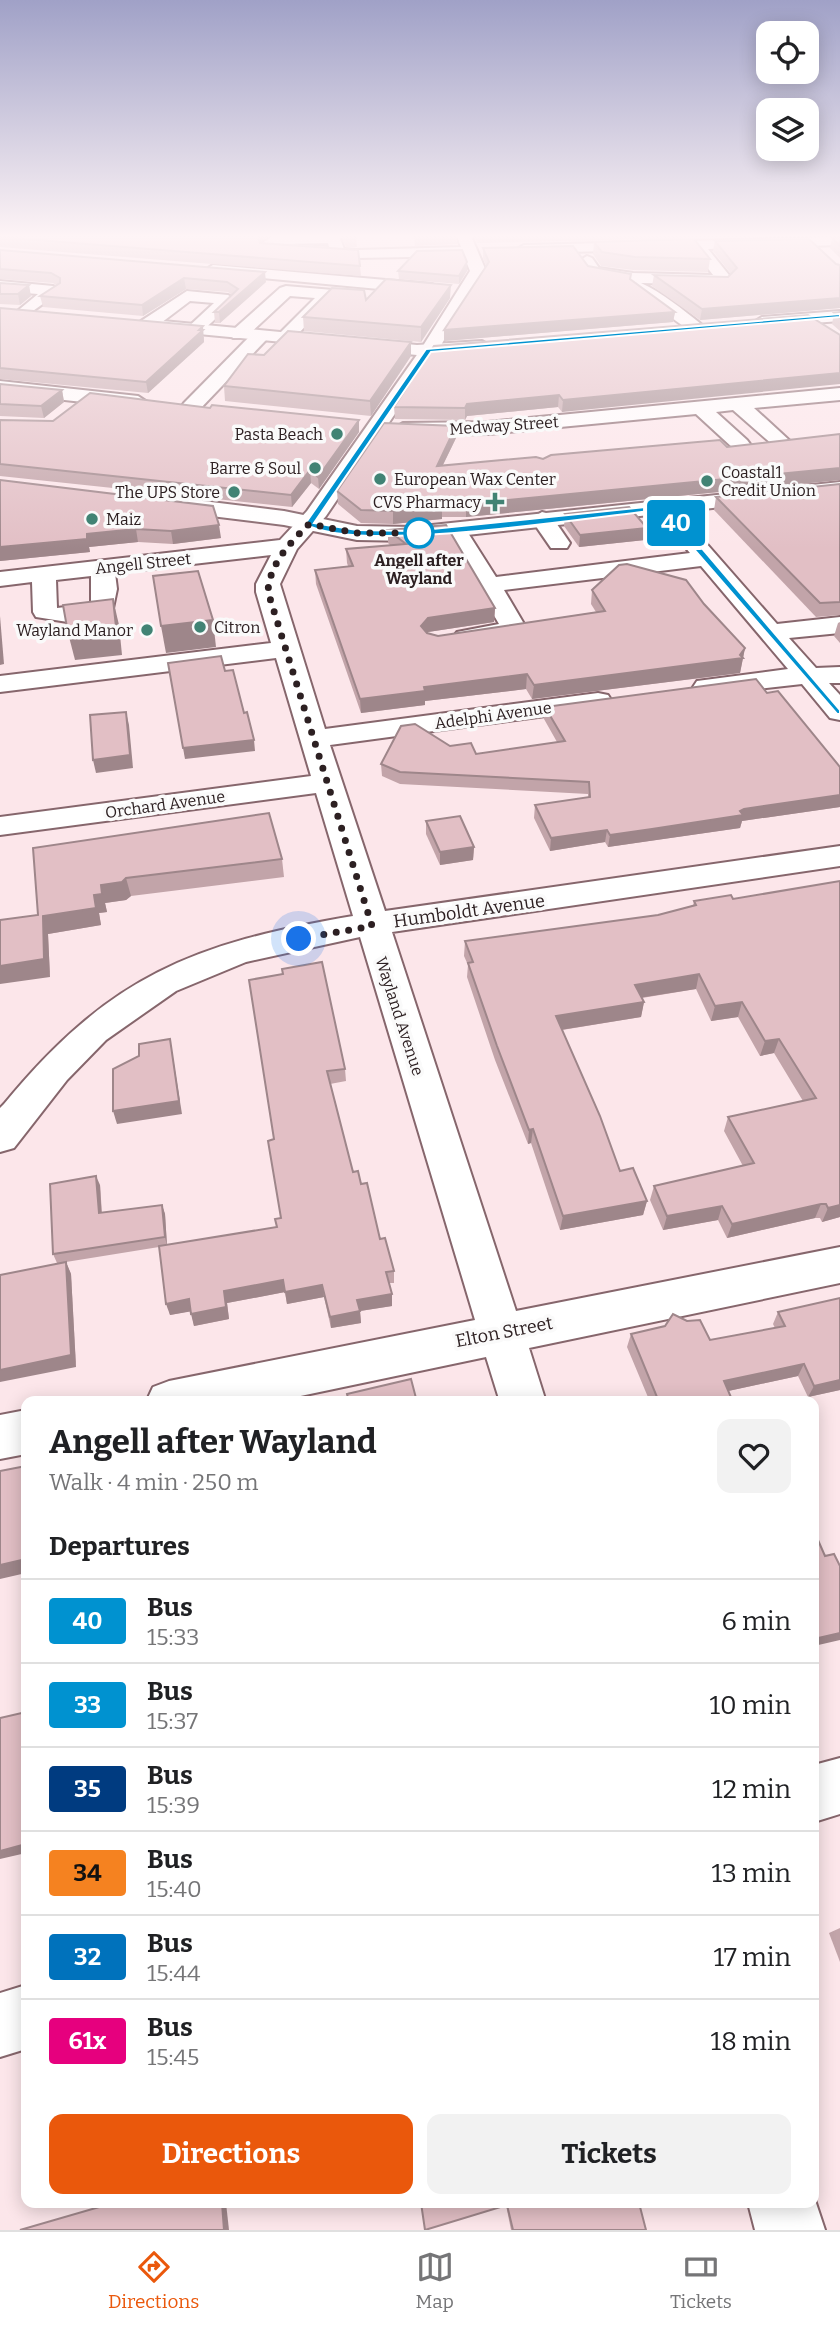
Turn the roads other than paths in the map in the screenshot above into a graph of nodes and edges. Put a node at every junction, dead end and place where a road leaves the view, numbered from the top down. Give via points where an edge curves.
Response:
1 (256, 340) edge
2 (310, 340) edge
3 (435, 340) edge
4 (495, 345) edge
5 (429, 350) junction
6 (223, 376) junction
7 (250, 379) edge
8 (0, 387) edge
9 (840, 394) edge
10 (87, 396) junction
11 (811, 397) junction
12 (738, 404) junction
13 (191, 407) junction
14 (700, 407) junction
15 (213, 410) edge
16 (68, 411) edge
17 (831, 411) dead end
18 (367, 426) junction
19 (514, 426) junction
20 (780, 441) edge
21 (528, 444) dead end
22 (740, 444) edge
23 (840, 488) edge
24 (147, 501) edge
25 (662, 507) junction
26 (542, 519) junction
27 (309, 524) junction
28 (455, 530) junction
29 (559, 543) dead end
30 (287, 546) junction
31 (707, 558) junction
32 (102, 568) junction
33 (44, 574) junction
34 (0, 579) edge
35 (489, 585) junction
36 (840, 625) edge
37 (771, 632) junction
38 (437, 640) edge
39 (286, 649) junction
40 (840, 675) edge
41 (809, 676) junction
42 (0, 684) edge
43 (685, 690) edge
44 (631, 697) edge
45 (840, 712) edge
46 (314, 739) junction
47 (329, 782) junction
48 (0, 826) edge
49 (840, 856) edge
50 (372, 926) junction
51 (0, 1137) edge
52 (840, 1265) edge
53 (501, 1333) junction
54 (198, 1396) edge
55 (521, 1396) edge
56 (21, 1433) edge
57 (0, 1437) edge
58 (840, 1786) edge
59 (819, 1792) edge
60 (21, 2019) edge
61 (0, 2025) edge
62 (783, 2208) edge
63 (790, 2230) edge

1 - 6 street
2 - 5 street
3 - 5 street, Wayland Avenue
4 - 5 street
5 - 18 street, Wayland Avenue
6 - 7 street
6 - 13 street
8 - 10 street
9 - 11 street, Medway Street
10 - 13 street
10 - 16 street
11 - 12 street, Medway Street
11 - 17 street
12 - 14 street, Medway Street
12 - 20 street
13 - 15 street
14 - 19 street, Medway Street
14 - 22 street
18 - 19 street, Medway Street via 471,436
18 - 27 street, Wayland Avenue
19 - 21 street
23 - 25 street
24 - 27 street
25 - 26 street
25 - 31 street
26 - 28 street
26 - 29 street
27 - 28 street via 374,534
27 - 30 street, Wayland Avenue
28 - 35 street
30 - 32 street, Angell Street
30 - 39 street, Wayland Avenue via 268,584
31 - 35 street
31 - 37 street
32 - 33 street, Angell Street
32 - 33 street via 103,608 88,614 46,612
33 - 34 street, Angell Street
35 - 38 street via 514,629
36 - 37 street
37 - 41 street
39 - 42 street
39 - 46 street, Wayland Avenue
40 - 41 street
41 - 43 street
41 - 45 street
44 - 46 street, Adelphi Avenue
46 - 47 street, Wayland Avenue
47 - 48 street, Orchard Avenue
47 - 50 street, Wayland Avenue
49 - 50 street, Humboldt Avenue
50 - 51 street, Humboldt Avenue via 280,942 165,981 121,1007 79,1042 38,1084
50 - 53 street, Wayland Avenue
52 - 53 street, Elton Street
53 - 54 street, Elton Street
53 - 55 street, Wayland Avenue
56 - 57 street
58 - 59 street
60 - 61 street
62 - 63 street

